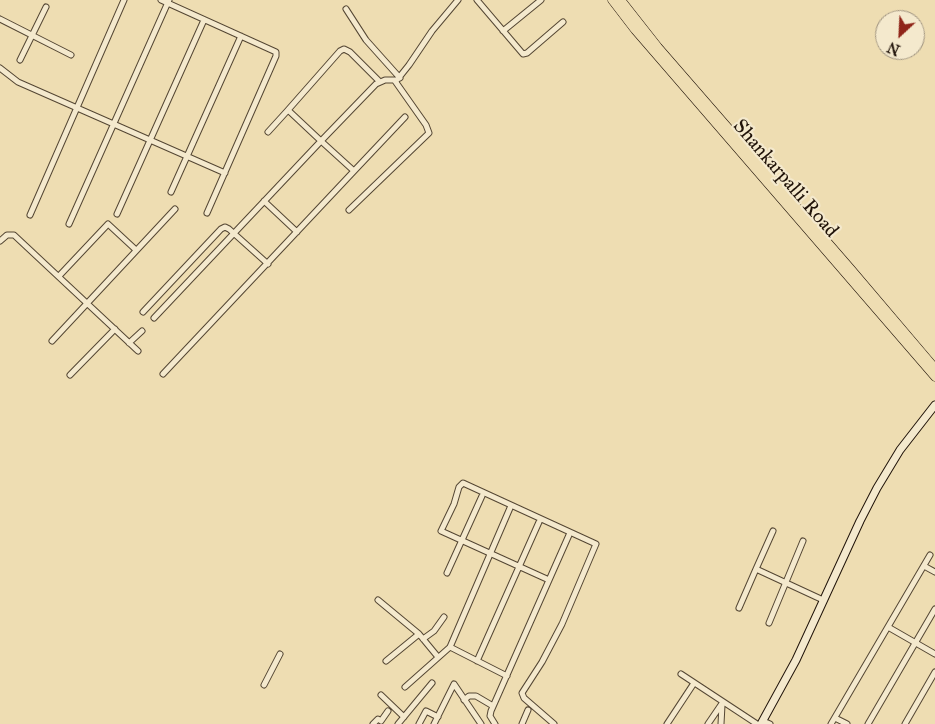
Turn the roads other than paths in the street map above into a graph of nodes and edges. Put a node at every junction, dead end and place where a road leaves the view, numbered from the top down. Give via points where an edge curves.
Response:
1 (124, 0) edge
2 (161, 0) edge
3 (458, 0) edge
4 (477, 0) edge
5 (541, 0) edge
6 (612, 0) edge
7 (621, 0) edge
8 (168, 1) edge
9 (46, 7) dead end
10 (346, 9) dead end
11 (0, 19) edge
12 (204, 20) junction
13 (563, 22) dead end
14 (503, 32) junction
15 (33, 36) junction
16 (241, 36) junction
17 (71, 55) dead end
18 (20, 60) dead end
19 (0, 68) edge
20 (397, 80) junction
21 (379, 82) junction
22 (77, 108) junction
23 (288, 110) junction
24 (405, 117) dead end
25 (114, 124) junction
26 (268, 132) dead end
27 (150, 140) junction
28 (321, 140) junction
29 (187, 156) junction
30 (354, 171) junction
31 (225, 173) junction
32 (171, 192) dead end
33 (264, 201) junction
34 (175, 209) dead end
35 (349, 210) dead end
36 (206, 213) dead end
37 (117, 214) dead end
38 (30, 215) dead end
39 (69, 224) dead end
40 (297, 232) junction
41 (234, 233) junction
42 (0, 241) edge
43 (136, 250) junction
44 (268, 264) junction
45 (60, 276) junction
46 (87, 302) junction
47 (143, 312) dead end
48 (154, 318) dead end
49 (115, 329) junction
50 (142, 331) dead end
51 (52, 341) dead end
52 (130, 343) junction
53 (138, 351) dead end
54 (935, 368) edge
55 (162, 374) dead end
56 (70, 375) dead end
57 (935, 377) edge
58 (935, 405) edge
59 (482, 496) dead end
60 (510, 508) dead end
61 (539, 522) dead end
62 (773, 532) dead end
63 (569, 535) dead end
64 (462, 540) junction
65 (803, 541) dead end
66 (491, 554) junction
67 (930, 555) dead end
68 (519, 566) junction
69 (924, 566) junction
70 (756, 569) junction
71 (935, 572) edge
72 (447, 573) dead end
73 (549, 580) junction
74 (786, 583) junction
75 (378, 600) dead end
76 (823, 600) junction
77 (739, 608) dead end
78 (935, 609) edge
79 (444, 617) dead end
80 (769, 623) dead end
81 (888, 627) junction
82 (418, 634) junction
83 (423, 640) junction
84 (916, 642) junction
85 (450, 647) junction
86 (280, 654) dead end
87 (935, 654) edge
88 (438, 658) junction
89 (477, 661) junction
90 (386, 662) dead end
91 (935, 672) edge
92 (681, 674) dead end
93 (507, 676) junction
94 (694, 682) junction
95 (432, 683) dead end
96 (264, 685) dead end
97 (406, 687) dead end
98 (381, 695) dead end
99 (464, 700) junction
100 (723, 702) junction
101 (493, 706) junction
102 (528, 710) dead end
103 (388, 711) dead end
104 (404, 717) junction
105 (438, 717) junction
106 (835, 718) junction
107 (763, 723) edge
108 (373, 724) edge
109 (398, 724) edge
110 (419, 724) edge
111 (434, 724) edge
112 (481, 724) edge
113 (495, 724) edge
114 (522, 724) edge
115 (554, 724) edge
116 (667, 724) edge
117 (708, 724) edge
118 (721, 724) edge
119 (832, 724) edge
120 (847, 724) edge
121 (868, 724) edge
122 (905, 724) edge

1 - 22 street
2 - 8 street
3 - 20 street
4 - 14 street
5 - 14 street
6 - 57 main road, Shankarpalli Road
7 - 54 main road, Shankarpalli Road via 658,48
8 - 12 street
8 - 25 street
9 - 15 street
10 - 20 street
11 - 15 street
12 - 16 street
12 - 27 street
13 - 14 street via 523,54
15 - 17 street
15 - 18 street
16 - 29 street
16 - 31 street via 274,50 276,56
19 - 22 street via 18,82
20 - 21 street
20 - 35 street via 429,133
21 - 23 street via 344,49
21 - 28 street
22 - 25 street
22 - 38 street
23 - 26 street
23 - 28 street
24 - 30 street
25 - 27 street
25 - 39 street
27 - 29 street
27 - 37 street
28 - 30 street
28 - 33 street
29 - 31 street
29 - 32 street
30 - 40 street
31 - 36 street
33 - 40 street
33 - 41 street
34 - 43 street
40 - 44 street
41 - 44 street
41 - 47 street via 227,228 221,229
41 - 48 street
42 - 45 street via 7,235 14,235
43 - 45 street via 108,224
43 - 46 street
44 - 55 street
45 - 46 street
46 - 49 street
46 - 51 street
49 - 52 street
49 - 56 street
50 - 52 street
52 - 53 street
58 - 76 main road via 900,450 877,488
59 - 64 street
60 - 66 street
61 - 68 street
62 - 70 street
63 - 73 street
64 - 66 street
64 - 72 street
64 - 115 street via 441,531 463,483 596,544 562,624 522,694
65 - 74 street
66 - 68 street
66 - 85 street
67 - 69 street
68 - 73 street
68 - 89 street
69 - 71 street
69 - 81 street
70 - 74 street
70 - 77 street
73 - 93 street
74 - 76 street
74 - 80 street
75 - 82 street
76 - 107 main road
78 - 84 street
79 - 83 street
81 - 84 street
81 - 106 street
82 - 83 street
82 - 90 street
83 - 88 street
84 - 87 street
84 - 121 street
85 - 88 street
85 - 89 street
86 - 96 street
88 - 97 street
89 - 93 street
91 - 122 street
92 - 94 street
93 - 101 street
94 - 100 street
94 - 116 street
95 - 104 street
98 - 104 street
99 - 101 street via 476,696
99 - 105 street via 454,684
99 - 112 street
100 - 107 street
100 - 117 street
100 - 118 street
101 - 113 street via 490,716
102 - 114 street
103 - 108 street
104 - 109 street
105 - 110 street via 426,711
105 - 111 street
106 - 119 street
106 - 120 street

